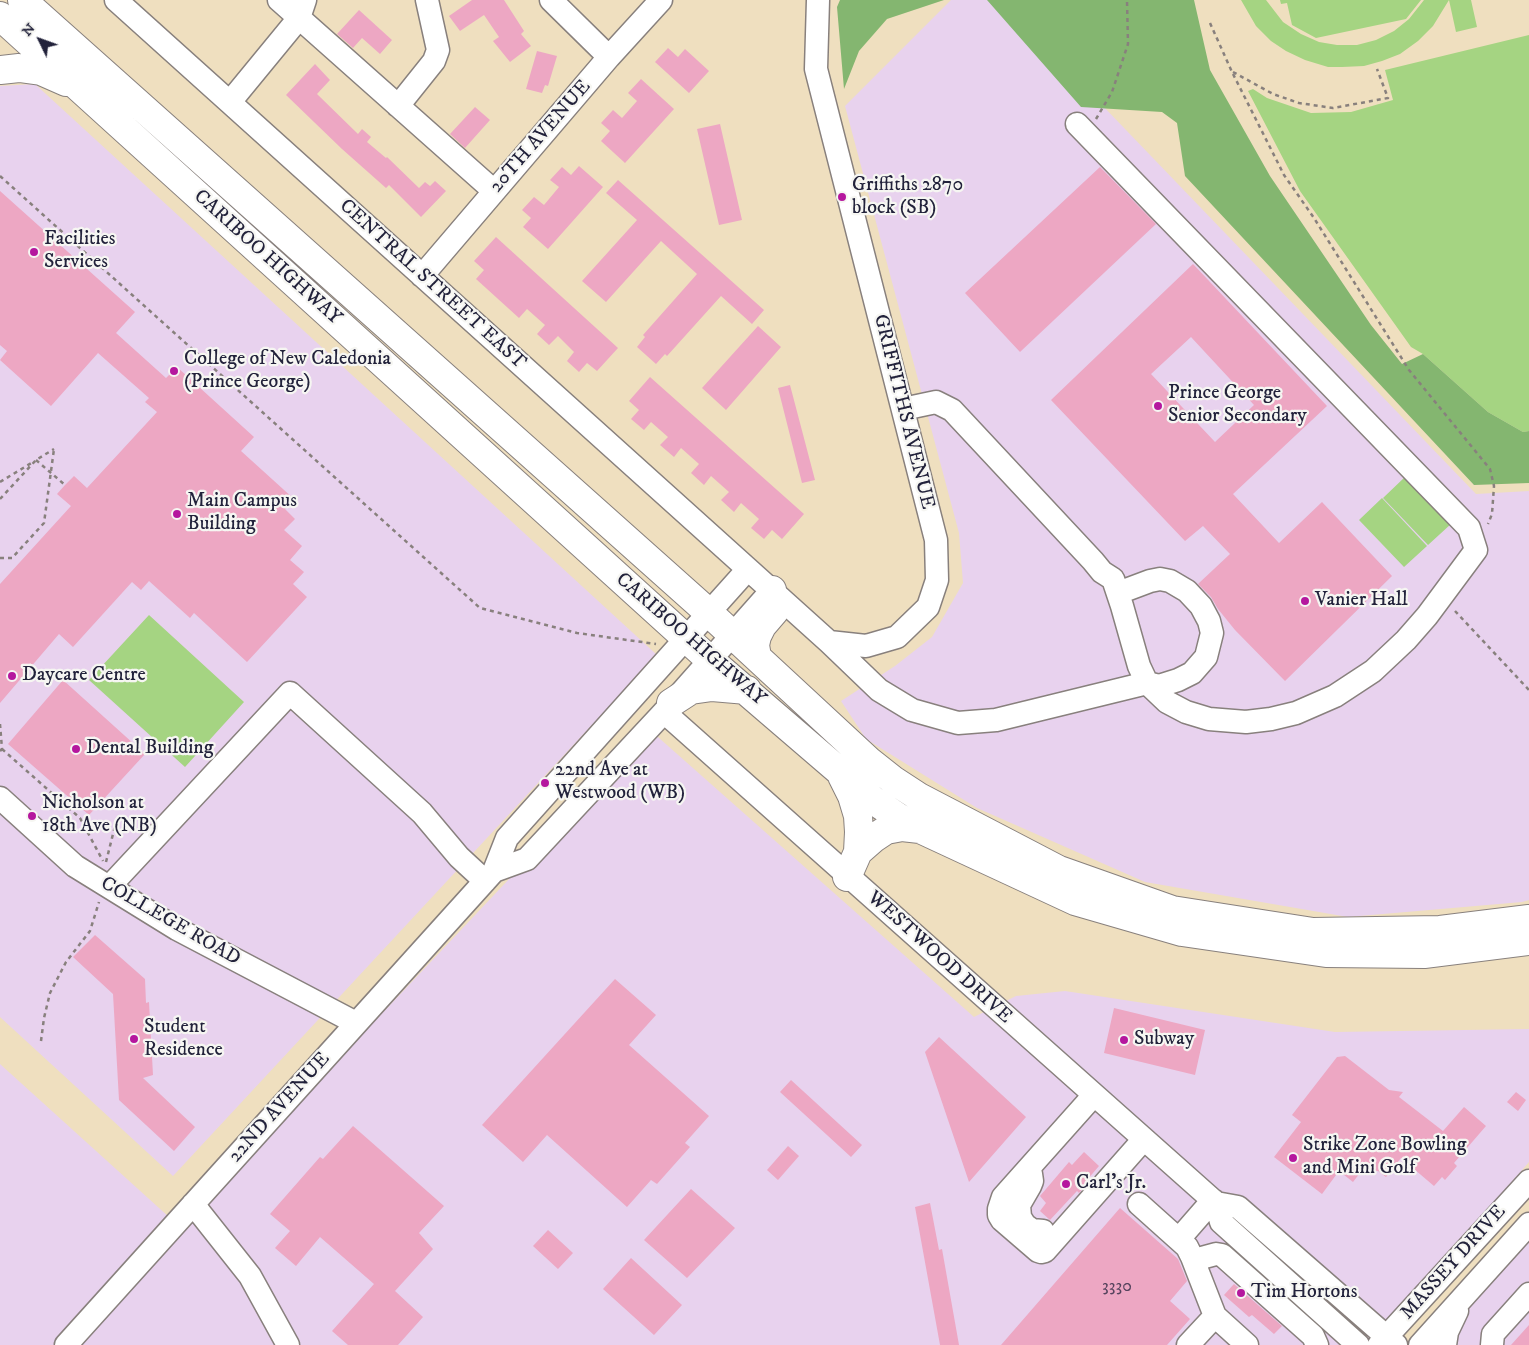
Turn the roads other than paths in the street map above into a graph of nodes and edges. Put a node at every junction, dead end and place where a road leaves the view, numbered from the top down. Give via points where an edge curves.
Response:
1 (22, 0) edge
2 (116, 0) edge
3 (279, 0) edge
4 (427, 0) edge
5 (551, 0) edge
6 (661, 0) edge
7 (818, 0) edge
8 (302, 9) edge
9 (6, 31) edge
10 (59, 34) junction
11 (609, 57) junction
12 (0, 70) edge
13 (80, 89) junction
14 (230, 102) junction
15 (398, 106) junction
16 (1082, 129) road end
17 (494, 191) junction
18 (422, 276) junction
19 (903, 409) junction
20 (748, 569) junction
21 (772, 590) junction
22 (1118, 593) junction
23 (708, 612) junction
24 (733, 635) junction
25 (686, 638) junction
26 (829, 642) junction
27 (757, 657) junction
28 (710, 660) junction
29 (1146, 683) junction
30 (747, 690) junction
31 (667, 707) junction
32 (839, 771) junction
33 (0, 798) edge
34 (920, 829) junction
35 (858, 852) junction
36 (490, 876) junction
37 (848, 877) junction
38 (106, 885) junction
39 (1529, 920) edge
40 (1529, 941) edge
41 (356, 1023) junction
42 (1094, 1094) junction
43 (1144, 1139) junction
44 (1529, 1181) edge
45 (1215, 1202) junction
46 (194, 1204) junction
47 (1139, 1204) dead end
48 (1529, 1224) edge
49 (1179, 1239) junction
50 (1194, 1260) junction
51 (1529, 1294) edge
52 (1464, 1296) junction
53 (1214, 1316) junction
54 (1387, 1342) edge
55 (66, 1345) edge
56 (288, 1345) edge
57 (1188, 1345) edge
58 (1248, 1345) edge
59 (1317, 1345) edge
60 (1358, 1345) edge
61 (1420, 1345) edge
62 (1445, 1345) edge
63 (1492, 1345) edge

1 - 10 highway, CARIBOO HIGHWAY
2 - 14 street, CENTRAL STREET EAST
3 - 8 street
4 - 15 street via 438,50 434,61
5 - 11 street
6 - 11 street, 20TH AVENUE
7 - 19 street, GRIFFITHS AVENUE via 816,69
8 - 14 street
8 - 15 street
9 - 10 highway via 35,29
9 - 13 highway, CARIBOO HIGHWAY
10 - 23 highway, CARIBOO HIGHWAY
11 - 17 street, 20TH AVENUE
12 - 13 highway via 19,68 41,72
13 - 25 highway, CARIBOO HIGHWAY
14 - 18 street, CENTRAL STREET EAST
15 - 17 street
16 - 29 street via 1469,528 1476,550 1428,616 1373,672 1335,696 1296,713 1246,722 1210,719 1167,702
17 - 18 street, 20TH AVENUE
18 - 20 street, CENTRAL STREET EAST
19 - 22 street via 936,402 952,410 1113,580
19 - 26 street, GRIFFITHS AVENUE via 936,540 937,580 928,607 897,637 866,646
20 - 21 street
20 - 23 street, 22ND AVENUE
21 - 24 street, 22ND AVENUE
21 - 26 street
21 - 27 highway via 774,612 757,636
22 - 29 street
22 - 29 street via 1150,581 1170,581 1187,591 1209,621 1212,633 1206,657 1192,673 1158,686
23 - 24 highway, CARIBOO HIGHWAY
23 - 25 street, 22ND AVENUE
24 - 27 highway, CARIBOO HIGHWAY
24 - 28 street, 22ND AVENUE
25 - 28 highway, CARIBOO HIGHWAY
25 - 36 street, 22ND AVENUE via 507,838
26 - 29 street via 880,690 912,710 958,723 996,720
27 - 39 highway, CARIBOO HIGHWAY via 869,761 919,797 1059,870 1172,910 1313,932 1440,930
28 - 30 highway, CARIBOO HIGHWAY
28 - 31 street, 22ND AVENUE
30 - 31 highway via 712,687 691,690
30 - 32 highway, CARIBOO HIGHWAY
31 - 36 street, 22ND AVENUE via 527,859
31 - 37 street, WESTWOOD DRIVE
32 - 34 highway, CARIBOO HIGHWAY via 873,800
32 - 35 highway via 858,816
33 - 38 street, COLLEGE ROAD via 75,866
34 - 35 highway via 902,827 886,830
34 - 40 highway, CARIBOO HIGHWAY via 1075,901 1182,932 1326,953 1424,954
35 - 37 highway
36 - 38 street via 459,857 422,813 290,693
36 - 41 street, 22ND AVENUE
37 - 42 street, WESTWOOD DRIVE
38 - 41 street, COLLEGE ROAD via 177,930
41 - 46 street, 22ND AVENUE
42 - 43 street, WESTWOOD DRIVE
42 - 43 street via 1003,1197 999,1214 1002,1220 1038,1251 1045,1251
43 - 45 street, WESTWOOD DRIVE
44 - 54 street, MASSEY DRIVE
45 - 49 street
45 - 54 street, WESTWOOD DRIVE via 1238,1207
45 - 60 street, WESTWOOD DRIVE via 1221,1222
46 - 55 street, 22ND AVENUE
46 - 56 street via 250,1276
47 - 49 street
48 - 52 street, MASSEY DRIVE
49 - 50 street
50 - 53 street
50 - 59 street via 1222,1255 1312,1336
51 - 63 street via 1493,1334
52 - 61 street, MASSEY DRIVE
52 - 62 street via 1447,1332
53 - 57 street
53 - 58 street

